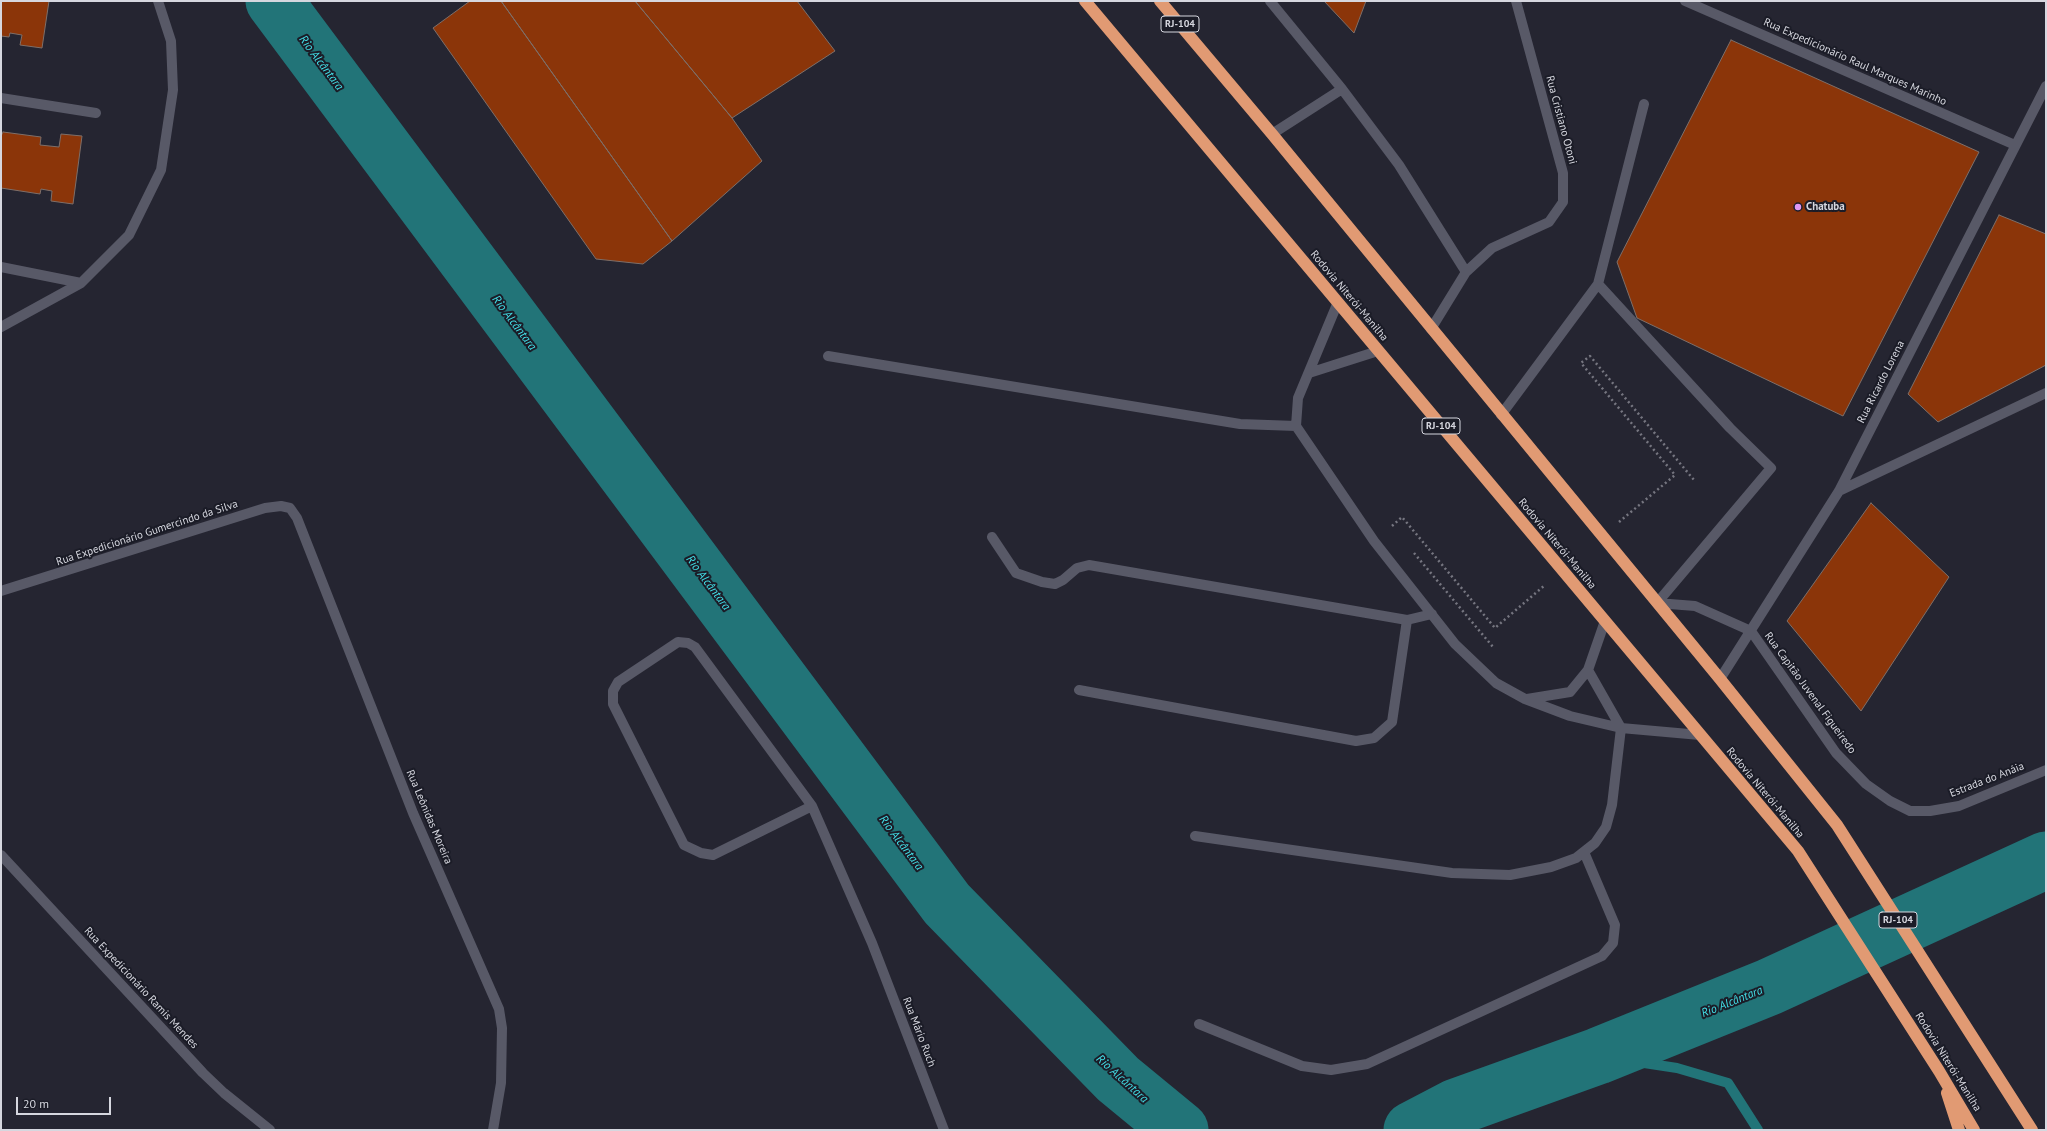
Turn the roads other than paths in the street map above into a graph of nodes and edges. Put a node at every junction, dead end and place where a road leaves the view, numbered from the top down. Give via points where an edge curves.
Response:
1 (158, 1) edge
2 (1085, 1) edge
3 (1160, 1) edge
4 (1270, 1) edge
5 (1516, 1) edge
6 (1685, 1) edge
7 (2046, 86) edge
8 (1342, 89) junction
9 (1, 98) edge
10 (1644, 104) dead end
11 (96, 113) dead end
12 (1272, 134) junction
13 (2015, 145) junction
14 (1, 267) edge
15 (1466, 272) junction
16 (81, 284) junction
17 (1598, 284) junction
18 (1338, 302) junction
19 (1, 327) edge
20 (1431, 329) junction
21 (1378, 351) junction
22 (828, 356) dead end
23 (1309, 373) junction
24 (2046, 393) edge
25 (1501, 415) junction
26 (1296, 426) junction
27 (1839, 491) junction
28 (297, 518) joint
29 (992, 537) dead end
30 (1, 592) edge
31 (1657, 603) junction
32 (1432, 614) junction
33 (1407, 620) junction
34 (1604, 621) junction
35 (1751, 631) junction
36 (1588, 670) junction
37 (1720, 680) junction
38 (1079, 690) dead end
39 (1525, 699) junction
40 (1621, 728) junction
41 (1700, 735) junction
42 (2046, 770) edge
43 (1890, 801) joint
44 (812, 806) junction
45 (1195, 836) dead end
46 (1584, 852) junction
47 (1, 854) edge
48 (1199, 1024) dead end
49 (1939, 1071) junction
50 (270, 1130) edge
51 (493, 1130) edge
52 (944, 1130) edge
53 (1959, 1130) edge
54 (1974, 1130) edge
55 (2032, 1130) edge

1 - 16 street via 171,41 173,90 161,170 129,234
2 - 18 highway, Rodovia Niterói-Manilha / RJ-104
3 - 12 highway, RJ-104
4 - 8 street
5 - 15 street, Rua Cristiano Otoni via 1563,173 1563,202 1549,222 1492,248
6 - 13 street, Rua Expedicionário Raul Marques Marinho
7 - 13 street, Rua Ricardo Lorena
8 - 12 street
8 - 15 street via 1399,165
9 - 11 street
10 - 17 street
12 - 20 highway, RJ-104
13 - 27 street, Rua Ricardo Lorena
14 - 16 street
15 - 20 street, Rua Cristiano Otoni
16 - 19 street
17 - 25 street
17 - 31 street via 1770,468
18 - 21 highway, Rodovia Niterói-Manilha / RJ-104
18 - 23 street
20 - 25 highway, RJ-104
21 - 23 street
21 - 34 highway, Rodovia Niterói-Manilha / RJ-104
22 - 26 street via 1240,424
23 - 26 street via 1298,398
24 - 27 street
25 - 31 highway, RJ-104
26 - 32 street via 1374,541
27 - 35 street, Rua Ricardo Lorena
28 - 30 street, Rua Expedicionário Gumercindo da Silva via 290,508 265,508
28 - 51 street, Rua Leônidas Moreira via 413,813 499,1009 502,1028 501,1083
29 - 33 street via 1016,573 1042,582 1055,584 1077,568 1089,565
31 - 35 street, Rua Capitão Juvenal Figueiredo via 1695,606
31 - 37 highway, RJ-104
32 - 33 street
32 - 39 street via 1455,644 1496,683
33 - 38 street via 1392,722 1374,738 1356,741
34 - 36 street
34 - 41 highway, Rodovia Niterói-Manilha / RJ-104
35 - 37 street, Rua Ricardo Lorena
35 - 43 street, Rua Capitão Juvenal Figueiredo via 1836,753 1866,784
36 - 39 street via 1570,692
36 - 40 street
37 - 55 highway, RJ-104 via 1837,825
39 - 40 street via 1570,716
40 - 41 street
40 - 46 street via 1612,805 1606,827 1595,843
41 - 49 highway, Rodovia Niterói-Manilha / RJ-104 via 1798,852
42 - 43 street, Estrada do Anáia via 1960,806 1910,811
44 - 44 street, Rua Mário Ruch via 713,855 701,853 684,845 613,704 613,691 618,682 678,642 695,647
44 - 52 street, Rua Mário Ruch via 872,943
45 - 46 street via 1452,873 1510,875 1551,867 1576,858
46 - 48 street via 1615,925 1614,943 1602,956 1367,1064 1331,1070 1302,1066
47 - 50 street, Rua Expedicionário Ramis Mendes via 203,1073
49 - 53 highway
49 - 54 highway, Rodovia Niterói-Manilha / RJ-104

